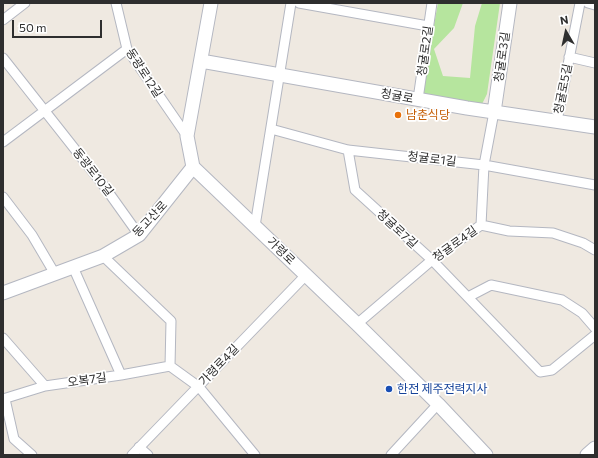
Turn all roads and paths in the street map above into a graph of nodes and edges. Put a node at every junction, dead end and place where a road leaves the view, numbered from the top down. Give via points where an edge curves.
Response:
1 (25, 3) edge
2 (116, 3) edge
3 (211, 3) edge
4 (291, 3) edge
5 (299, 3) edge
6 (432, 3) edge
7 (510, 3) edge
8 (580, 3) edge
9 (588, 3) edge
10 (595, 5) edge
11 (3, 20) edge
12 (428, 26) junction
13 (127, 49) junction
14 (569, 57) junction
15 (3, 58) edge
16 (201, 61) junction
17 (595, 63) edge
18 (279, 75) junction
19 (418, 99) junction
20 (44, 111) junction
21 (494, 112) junction
22 (557, 121) junction
23 (595, 127) edge
24 (271, 129) junction
25 (187, 136) junction
26 (3, 142) edge
27 (348, 150) junction
28 (484, 165) junction
29 (193, 167) junction
30 (595, 185) edge
31 (3, 197) edge
32 (481, 225) junction
33 (255, 226) junction
34 (139, 235) junction
35 (595, 250) edge
36 (103, 256) junction
37 (432, 260) junction
38 (73, 267) junction
39 (55, 274) junction
40 (306, 275) junction
41 (3, 293) edge
42 (468, 297) junction
43 (357, 324) junction
44 (595, 328) edge
45 (595, 335) edge
46 (3, 338) edge
47 (170, 366) junction
48 (121, 375) junction
49 (46, 386) junction
50 (199, 387) junction
51 (4, 399) edge
52 (438, 404) junction
53 (139, 447) junction
54 (595, 448) edge
55 (32, 455) edge
56 (132, 455) edge
57 (148, 455) edge
58 (254, 455) edge
59 (391, 455) edge
60 (486, 455) edge
61 (587, 455) edge

1 - 11 street
2 - 13 street, 동광로12길
3 - 16 street
4 - 18 street
5 - 12 street
6 - 12 street, 청귤로2길
7 - 21 street, 청귤로3길
8 - 14 street, 청귤로5길
9 - 10 street
12 - 19 street, 청귤로2길
13 - 20 street
13 - 25 street, 동광로12길
14 - 17 street, 청귤로5길
14 - 22 street, 청귤로5길
15 - 20 street, 동광로10길
16 - 18 street, 청귤로
16 - 25 street
18 - 19 street, 청귤로
18 - 24 street
19 - 21 street, 청귤로
20 - 26 street
20 - 34 street, 동광로10길 via 104,186
21 - 22 street, 청귤로
21 - 28 street
22 - 23 street, 청귤로
24 - 27 street, 청귤로1길
24 - 33 street
25 - 29 street
27 - 28 street, 청귤로1길
27 - 37 street, 청귤로7길 via 355,190
28 - 30 street, 청귤로1길
28 - 32 street
29 - 33 street, 가령로
29 - 34 street, 동고산로
31 - 39 street via 32,235
32 - 35 street, 청귤로4길 via 509,231 553,233
32 - 37 street, 청귤로4길
33 - 40 street, 가령로
34 - 36 street, 동고산로
36 - 38 street, 동고산로
36 - 47 street via 171,320
37 - 42 street, 청귤로7길
37 - 43 street, 청귤로4길
38 - 39 street, 동고산로
38 - 48 street
39 - 41 street, 동고산로
40 - 43 street, 가령로
40 - 50 street, 가령로4길
42 - 44 street via 491,285 562,300 582,313
42 - 45 street, 청귤로7길 via 540,372 552,370
43 - 52 street, 가령로
46 - 49 street
47 - 48 street, 오복7길
47 - 50 street
48 - 49 street, 오복7길
49 - 51 street, 오복7길
50 - 53 street, 가령로4길
50 - 58 street
51 - 55 street, 오복7길 via 14,439
52 - 59 street
52 - 60 street, 가령로
53 - 56 street, 가령로4길
53 - 57 street
54 - 61 street

